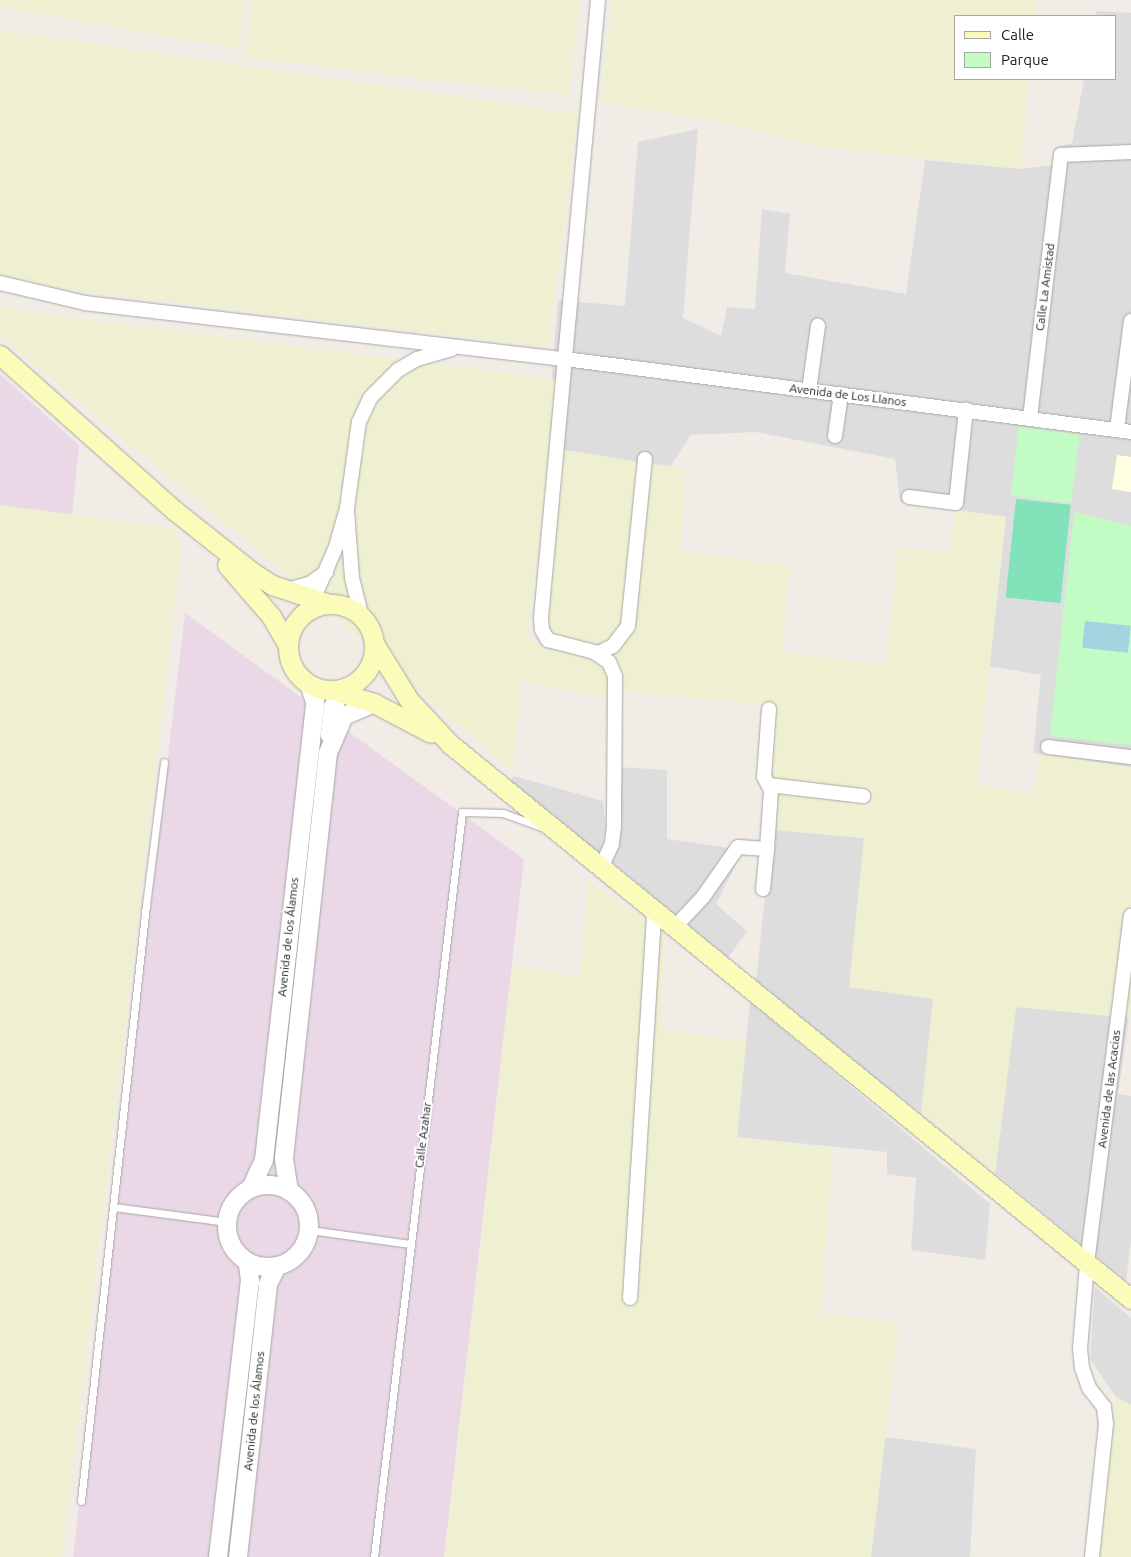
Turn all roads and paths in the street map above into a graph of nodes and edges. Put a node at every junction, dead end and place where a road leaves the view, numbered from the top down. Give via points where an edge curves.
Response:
1 (598, 0) edge
2 (1131, 152) edge
3 (0, 284) edge
4 (1131, 321) edge
5 (818, 326) dead end
6 (468, 348) junction
7 (0, 355) edge
8 (565, 359) junction
9 (809, 390) junction
10 (841, 394) junction
11 (966, 410) junction
12 (1030, 418) junction
13 (1117, 429) junction
14 (1131, 432) edge
15 (835, 436) dead end
16 (645, 459) dead end
17 (909, 497) dead end
18 (346, 508) junction
19 (174, 510) junction
20 (328, 570) junction
21 (285, 590) junction
22 (317, 604) junction
23 (361, 614) junction
24 (288, 646) junction
25 (375, 646) junction
26 (597, 654) junction
27 (309, 684) junction
28 (338, 690) junction
29 (374, 703) junction
30 (769, 710) dead end
31 (450, 744) junction
32 (1048, 746) dead end
33 (328, 753) junction
34 (1131, 757) edge
35 (164, 762) dead end
36 (768, 785) junction
37 (863, 796) dead end
38 (558, 832) junction
39 (767, 849) junction
40 (601, 868) junction
41 (763, 889) dead end
42 (654, 912) junction
43 (1131, 916) edge
44 (674, 928) junction
45 (251, 1188) junction
46 (289, 1191) junction
47 (114, 1207) junction
48 (228, 1222) junction
49 (310, 1230) junction
50 (410, 1244) junction
51 (1087, 1263) junction
52 (248, 1265) junction
53 (277, 1266) junction
54 (630, 1298) dead end
55 (1131, 1299) edge
56 (81, 1501) dead end
57 (218, 1557) edge
58 (238, 1557) edge
59 (374, 1557) edge
60 (1092, 1557) edge

1 - 8 street
2 - 12 street, Calle La Amistad via 1061,155
3 - 6 street via 85,303
4 - 13 street
5 - 9 street
6 - 8 street, Avenida de Los Llanos
6 - 18 street via 443,350 417,359 398,370 370,398 359,422
7 - 19 main road
8 - 9 street, Avenida de Los Llanos
8 - 26 street via 542,630 548,640
9 - 10 street, Avenida de Los Llanos
10 - 11 street, Avenida de Los Llanos
10 - 15 street
11 - 12 street, Avenida de Los Llanos
11 - 17 street via 956,504
12 - 13 street, Avenida de Los Llanos
13 - 14 street, Avenida de Los Llanos
16 - 26 street via 628,626 613,646
18 - 20 street
18 - 23 street via 352,578
19 - 21 main road via 252,572
19 - 24 main road via 244,583 271,616
20 - 21 street via 312,583
20 - 22 street
21 - 22 main road
22 - 23 main road via 350,607
22 - 24 main road via 294,625
23 - 25 main road via 368,623
24 - 27 main road via 294,668
25 - 28 main road via 372,662 363,677
25 - 31 main road via 409,700
26 - 40 street via 609,662 615,676 614,827 612,844
27 - 28 main road
27 - 45 street, Avenida de los Álamos via 315,702 264,1160
28 - 29 main road
28 - 33 street, Avenida de los Álamos
29 - 31 main road
29 - 33 street, Avenida de los Álamos via 344,716
30 - 36 street via 764,777
31 - 38 main road
32 - 34 street
33 - 46 street, Avenida de los Álamos via 284,1158
35 - 47 lane
36 - 37 street
36 - 39 street via 771,790
38 - 40 main road
38 - 50 lane, Calle Azahar via 503,813 462,812
39 - 41 street
39 - 44 street via 738,847 703,897
40 - 42 main road
42 - 44 main road
42 - 54 street
43 - 51 street, Avenida de las Acacias
44 - 51 main road
45 - 46 street via 278,1186
45 - 48 street via 231,1209
46 - 49 street via 299,1198 307,1212
47 - 48 lane
47 - 56 lane
48 - 52 street via 230,1242
49 - 50 lane
49 - 53 street via 298,1255
50 - 59 lane, Calle Azahar
51 - 55 main road
51 - 60 street, Avenida de las Acacias via 1080,1349 1082,1368 1089,1388 1104,1407 1106,1424
52 - 53 street via 261,1268
52 - 57 street, Avenida de los Álamos via 250,1281
53 - 58 street, Avenida de los Álamos via 268,1284

